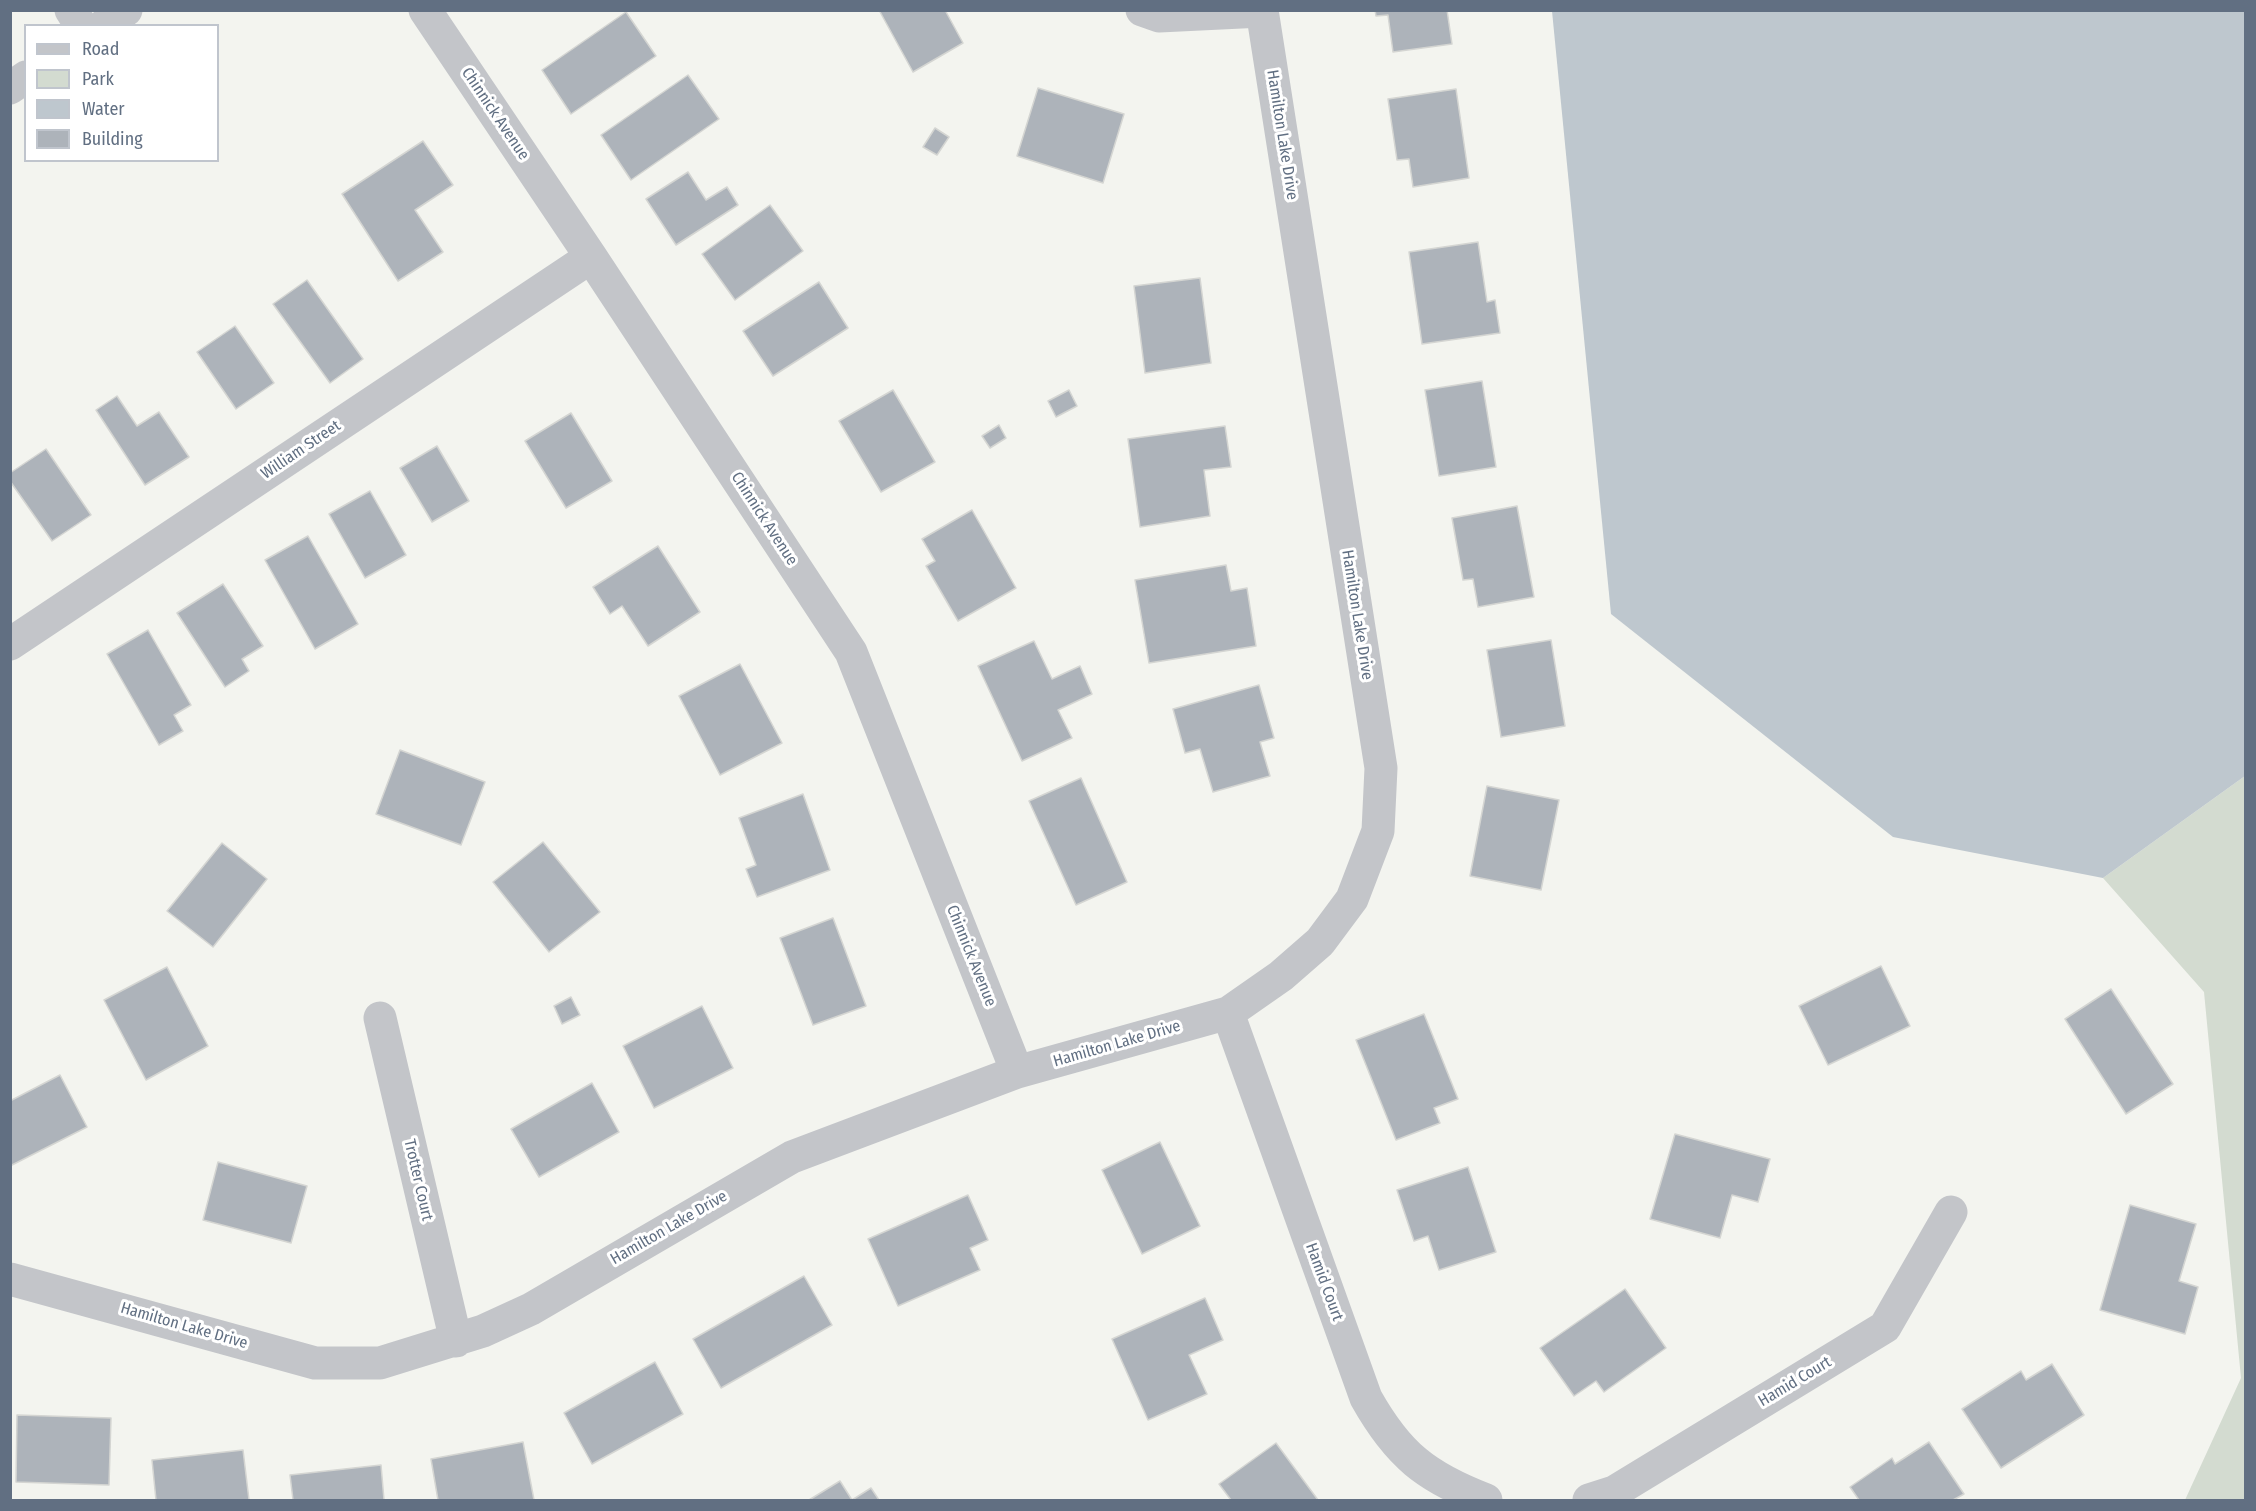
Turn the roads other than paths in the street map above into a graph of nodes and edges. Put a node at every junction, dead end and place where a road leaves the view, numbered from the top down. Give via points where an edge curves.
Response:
1 (71, 10) edge
2 (126, 10) edge
3 (425, 10) edge
4 (1142, 10) edge
5 (1262, 11) edge
6 (80, 24) edge
7 (106, 24) edge
8 (24, 79) edge
9 (10, 87) edge
10 (591, 257) junction
11 (10, 644) edge
12 (1228, 1012) junction
13 (380, 1018) dead end
14 (1017, 1072) junction
15 (1951, 1212) dead end
16 (10, 1279) edge
17 (456, 1341) junction
18 (1486, 1500) edge
19 (1590, 1500) edge

1 - 6 street
2 - 7 street
3 - 10 street, Chinnick Avenue
4 - 5 street via 1159,16
5 - 12 street, Hamilton Lake Drive via 1381,768 1378,831 1352,899 1320,942 1281,976
8 - 9 street
10 - 11 street, William Street
10 - 14 street, Chinnick Avenue via 851,652
12 - 14 street, Hamilton Lake Drive
12 - 18 street, Hamid Court via 1366,1398 1381,1425 1411,1460 1446,1485
13 - 17 street, Trotter Court
14 - 17 street, Hamilton Lake Drive via 792,1157 531,1309
15 - 19 street, Hamid Court via 1885,1327 1614,1492
16 - 17 street, Hamilton Lake Drive via 315,1363 380,1363

